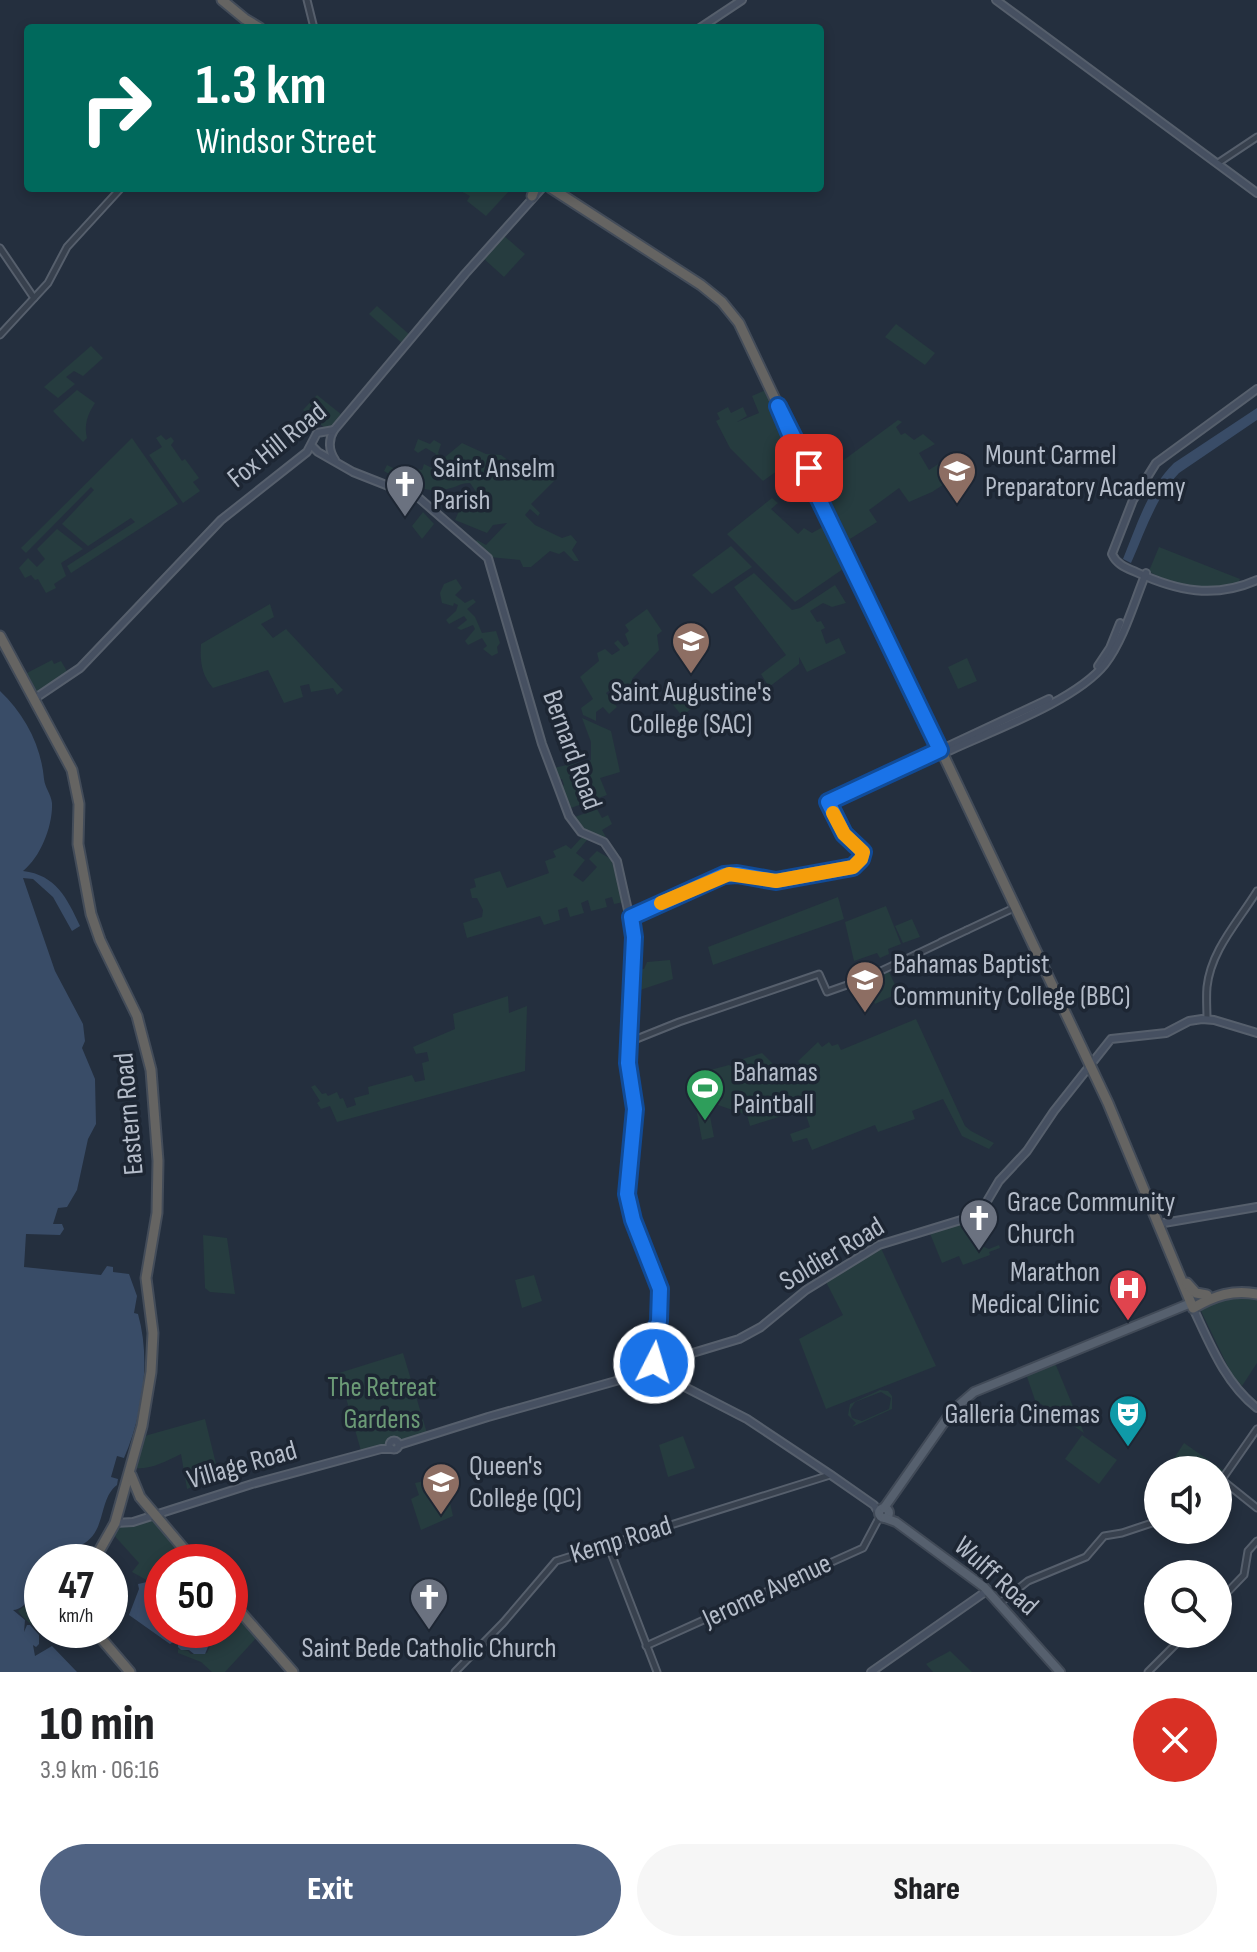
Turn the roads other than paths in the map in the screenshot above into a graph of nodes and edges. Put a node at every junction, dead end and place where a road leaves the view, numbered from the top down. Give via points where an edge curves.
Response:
1 (222, 0) edge
2 (307, 0) edge
3 (742, 0) edge
4 (996, 0) edge
5 (255, 24) edge
6 (312, 24) edge
7 (706, 24) edge
8 (1257, 137) edge
9 (1218, 163) junction
10 (117, 192) edge
11 (539, 192) edge
12 (543, 192) edge
13 (1257, 193) edge
14 (0, 248) edge
15 (34, 298) junction
16 (0, 335) edge
17 (1257, 389) edge
18 (330, 432) junction
19 (311, 449) junction
20 (331, 457) junction
21 (1144, 574) junction
22 (1257, 580) edge
23 (0, 636) edge
24 (34, 699) junction
25 (941, 752) junction
26 (1257, 891) edge
27 (1014, 908) junction
28 (631, 917) junction
29 (1207, 1019) junction
30 (1257, 1033) edge
31 (629, 1042) junction
32 (1089, 1068) junction
33 (1257, 1207) edge
34 (1159, 1224) junction
35 (1187, 1283) junction
36 (1257, 1292) edge
37 (1207, 1295) junction
38 (1194, 1304) junction
39 (657, 1364) junction
40 (1257, 1406) edge
41 (1257, 1429) edge
42 (1232, 1465) edge
43 (130, 1472) junction
44 (831, 1475) junction
45 (125, 1491) junction
46 (1232, 1491) edge
47 (140, 1497) junction
48 (1257, 1508) edge
49 (882, 1513) junction
50 (154, 1514) junction
51 (115, 1523) junction
52 (1144, 1526) edge
53 (1257, 1541) edge
54 (103, 1544) edge
55 (180, 1544) edge
56 (608, 1545) junction
57 (1232, 1587) edge
58 (988, 1590) junction
59 (1000, 1603) junction
60 (248, 1621) edge
61 (646, 1646) junction
62 (109, 1648) edge
63 (1172, 1648) edge
64 (130, 1672) edge
65 (293, 1672) edge
66 (455, 1672) edge
67 (657, 1672) edge
68 (871, 1672) edge
69 (1060, 1672) edge
70 (1148, 1672) edge

1 - 5 highway
2 - 6 street
3 - 7 main road
4 - 9 main road
8 - 9 street
9 - 13 main road
10 - 15 street via 62,253 52,278
11 - 18 main road, Fox Hill Road
12 - 25 highway via 578,206 691,277 739,323
14 - 15 street
15 - 16 street
17 - 21 main road via 1150,470 1112,551 1119,563
18 - 19 main road, Fox Hill Road via 317,433
18 - 20 main road
19 - 20 main road
19 - 24 main road, Fox Hill Road via 221,520 84,664
20 - 28 main road, Bernard Road via 373,481 419,498 488,558 542,744 569,816 581,832 600,839 617,861
21 - 22 main road via 1193,591 1221,591
21 - 25 main road via 1112,653 1090,679 1069,694
23 - 24 highway, Eastern Road
24 - 43 highway, Eastern Road via 72,770 91,914 137,1016 151,1070 157,1213 146,1278 153,1354
25 - 27 highway
25 - 28 street via 829,804 844,834 863,854 851,868 767,881 724,875
26 - 29 street via 1214,961
27 - 31 street via 827,992 819,974
27 - 32 highway
28 - 31 main road, Bernard Road
29 - 30 main road
29 - 32 main road, Soldier Road via 1166,1033 1123,1037 1108,1045
31 - 39 main road, Bernard Road via 635,1109 627,1194 660,1289 659,1321 650,1347
32 - 34 highway
32 - 39 main road, Soldier Road via 976,1215 879,1245 750,1333
33 - 34 main road
34 - 35 highway
34 - 38 highway
35 - 37 highway
35 - 38 highway
36 - 37 highway via 1231,1288
36 - 38 highway via 1232,1292
37 - 38 highway
38 - 40 main road via 1228,1371
38 - 49 main road via 970,1395 949,1414
39 - 44 main road, Wulff Road via 687,1388 747,1419
39 - 50 main road, Village Road
41 - 42 street
43 - 45 highway, Eastern Road
43 - 47 highway
44 - 49 main road, Wulff Road
44 - 56 street, Kemp Road
45 - 47 highway
45 - 51 highway, Eastern Road
46 - 48 street
47 - 50 highway
49 - 58 main road, Wulff Road
49 - 61 street, Jerome Avenue via 858,1550
50 - 51 main road, Village Road
50 - 55 highway
51 - 54 highway, Eastern Road
52 - 59 street via 1104,1536 1086,1557 1028,1581
53 - 57 street via 1248,1551 1244,1575
56 - 61 street
56 - 66 street, Kemp Road via 553,1562
58 - 59 main road, Wulff Road
58 - 68 main road
59 - 69 main road, Wulff Road
60 - 65 highway
61 - 67 street
62 - 64 highway
63 - 70 street

